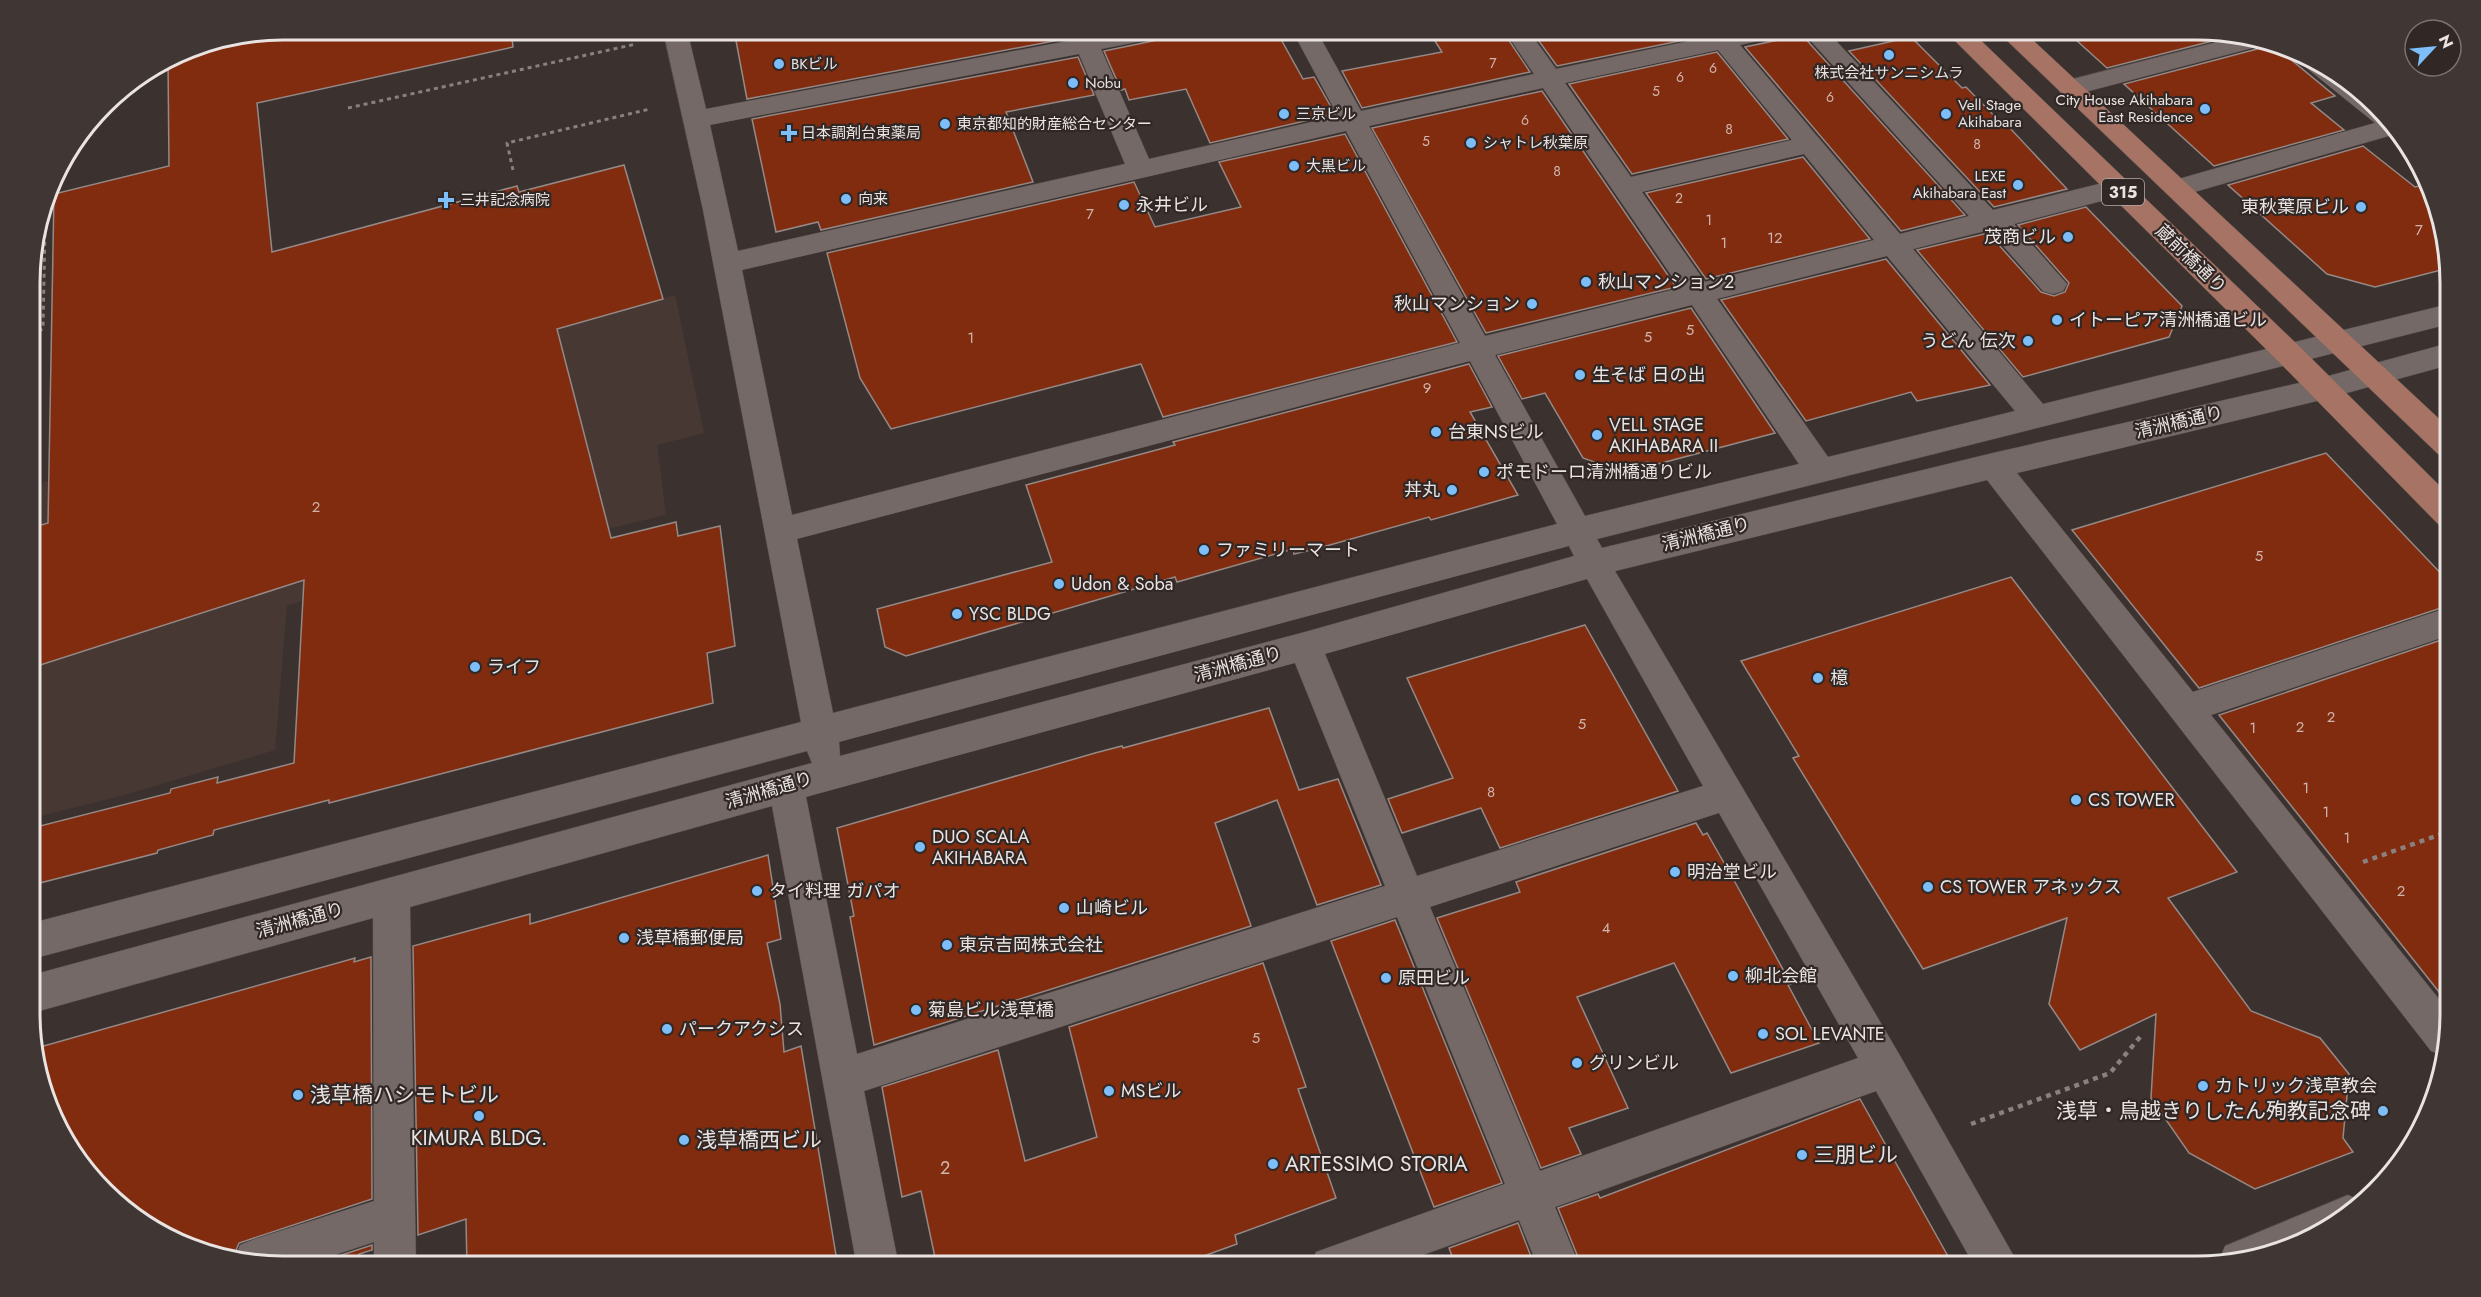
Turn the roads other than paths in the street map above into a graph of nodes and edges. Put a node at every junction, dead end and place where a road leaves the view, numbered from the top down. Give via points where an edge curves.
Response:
1 (678, 40) edge
2 (1070, 40) edge
3 (1085, 40) edge
4 (1309, 40) edge
5 (1523, 40) edge
6 (1700, 40) edge
7 (1724, 40) edge
8 (1822, 40) edge
9 (1966, 40) edge
10 (2019, 40) edge
11 (2239, 44) edge
12 (1551, 78) junction
13 (2070, 88) junction
14 (698, 119) junction
15 (1353, 121) junction
16 (2384, 129) edge
17 (1810, 144) junction
18 (1140, 170) junction
19 (1625, 187) junction
20 (2118, 188) junction
21 (2177, 188) junction
22 (1991, 220) junction
23 (1893, 245) junction
24 (728, 263) junction
25 (2053, 284) dead end
26 (1699, 293) junction
27 (2440, 316) edge
28 (2340, 341) junction
29 (1477, 349) junction
30 (2290, 355) junction
31 (2440, 356) edge
32 (2376, 374) junction
33 (2321, 389) junction
34 (2037, 417) junction
35 (2440, 437) edge
36 (1994, 465) junction
37 (1821, 471) junction
38 (2440, 506) edge
39 (780, 531) junction
40 (1577, 531) junction
41 (1594, 563) junction
42 (2440, 624) edge
43 (1305, 646) junction
44 (2186, 709) junction
45 (819, 730) junction
46 (828, 774) junction
47 (786, 786) junction
48 (1728, 794) junction
49 (392, 895) junction
50 (1408, 897) junction
51 (40, 939) edge
52 (40, 992) edge
53 (2440, 1030) edge
54 (1885, 1068) junction
55 (842, 1078) junction
56 (1530, 1195) junction
57 (394, 1215) junction
58 (268, 1256) edge
59 (395, 1256) edge
60 (876, 1256) edge
61 (1361, 1256) edge
62 (1555, 1256) edge
63 (1993, 1256) edge

1 - 14 street
2 - 14 street
3 - 18 street
4 - 15 street
5 - 12 street
6 - 12 street
7 - 17 street
8 - 22 street
9 - 20 main road, 蔵前橋通り / 315
10 - 13 main road, 315
11 - 13 street
12 - 15 street
12 - 19 street
13 - 21 main road, 315
14 - 24 street
15 - 18 street
15 - 29 street
16 - 21 street
17 - 19 street
17 - 23 street
18 - 24 street
19 - 26 street
20 - 22 street
20 - 30 main road, 蔵前橋通り / 315
21 - 28 main road, 315
22 - 23 street
22 - 25 street
23 - 26 street
23 - 34 street
24 - 39 street
26 - 29 street
26 - 37 street
27 - 28 street, 清洲橋通り
28 - 30 street, 清洲橋通り
28 - 32 main road, 315
29 - 39 street
29 - 40 street
30 - 33 main road, 蔵前橋通り / 315
30 - 34 street, 清洲橋通り
31 - 32 street, 清洲橋通り
32 - 33 street, 清洲橋通り
32 - 35 main road, 315
33 - 36 street, 清洲橋通り
33 - 38 main road, 蔵前橋通り / 315
34 - 37 street, 清洲橋通り
36 - 41 street, 清洲橋通り
36 - 44 street
37 - 40 street, 清洲橋通り
39 - 45 street
40 - 41 street
40 - 45 street, 清洲橋通り
41 - 43 street, 清洲橋通り
41 - 48 street
42 - 44 street
43 - 46 street, 清洲橋通り
43 - 50 street
44 - 53 street
45 - 46 street
45 - 51 street, 清洲橋通り
46 - 47 street, 清洲橋通り
47 - 49 street, 清洲橋通り
47 - 55 street
48 - 50 street
48 - 54 street
49 - 52 street, 清洲橋通り
49 - 57 street
50 - 55 street
50 - 56 street
54 - 56 street
54 - 63 street
55 - 60 street
56 - 61 street
56 - 62 street
57 - 58 street
57 - 59 street

